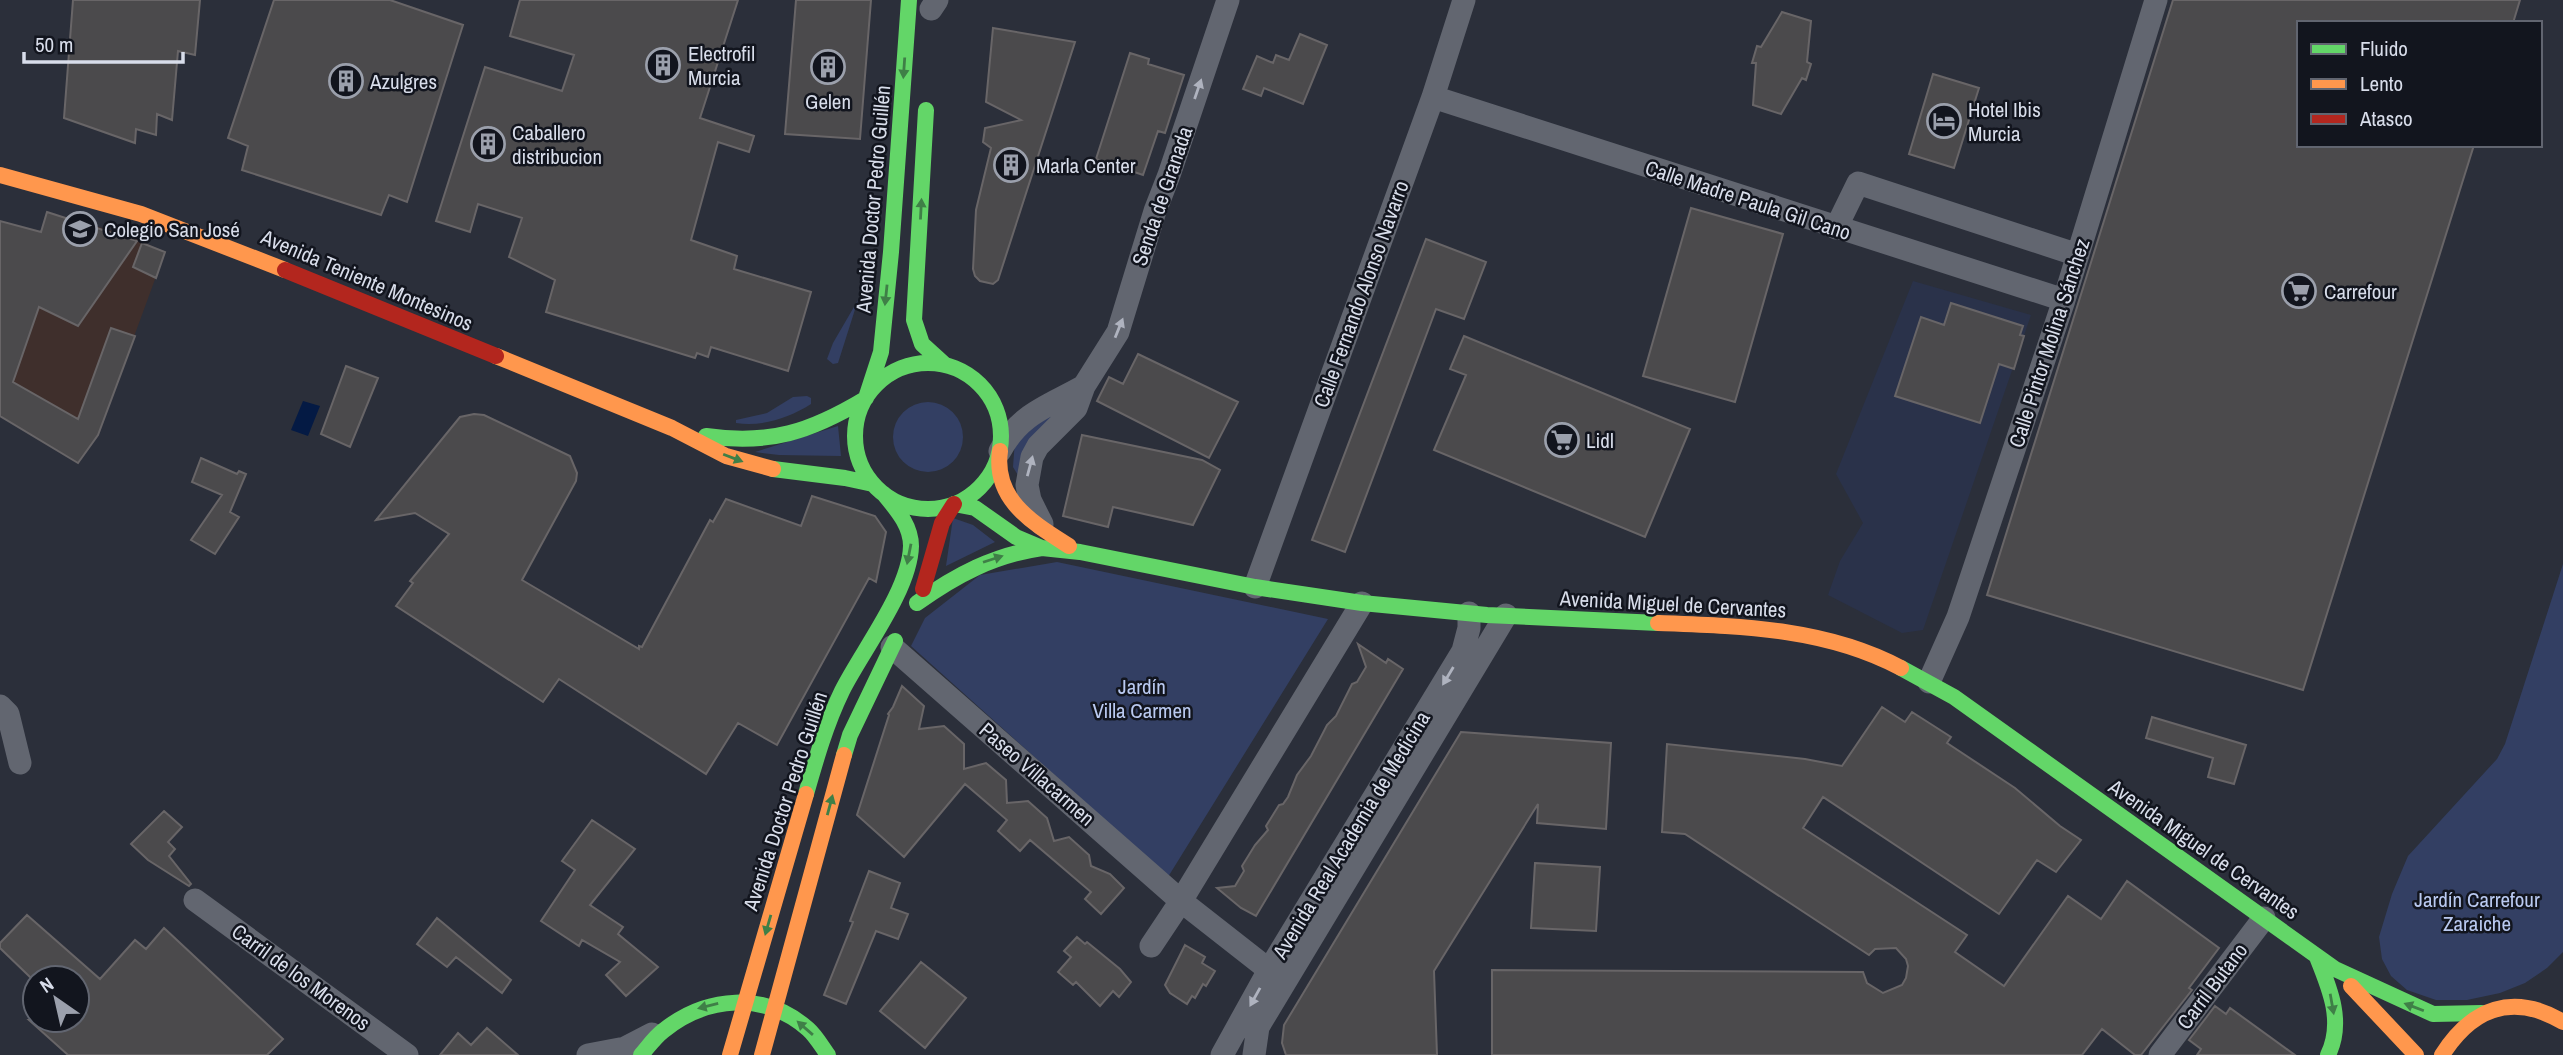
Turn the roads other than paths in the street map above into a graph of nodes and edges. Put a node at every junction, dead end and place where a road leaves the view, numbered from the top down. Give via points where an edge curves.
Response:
1 (909, 0) edge
2 (1228, 0) edge
3 (1464, 0) edge
4 (2156, 0) edge
5 (927, 88) dead end
6 (1433, 97) junction
7 (0, 175) edge
8 (1836, 228) junction
9 (2078, 255) junction
10 (2064, 300) junction
11 (944, 364) junction
12 (1084, 386) junction
13 (865, 399) junction
14 (672, 428) junction
15 (1000, 451) junction
16 (879, 489) junction
17 (954, 504) junction
18 (1043, 539) junction
19 (1255, 587) junction
20 (1362, 603) junction
21 (1469, 613) junction
22 (1506, 615) junction
23 (903, 625) junction
24 (1929, 682) junction
25 (0, 706) edge
26 (20, 763) dead end
27 (195, 900) dead end
28 (1181, 901) junction
29 (2264, 918) junction
30 (1151, 946) dead end
31 (2316, 955) junction
32 (2335, 969) junction
33 (1269, 971) junction
34 (745, 1002) junction
35 (775, 1009) junction
36 (2482, 1013) junction
37 (673, 1021) junction
38 (2563, 1022) edge
39 (407, 1055) edge
40 (588, 1055) edge
41 (641, 1055) edge
42 (730, 1055) edge
43 (762, 1055) edge
44 (828, 1055) edge
45 (1222, 1055) edge
46 (1254, 1055) edge
47 (2160, 1055) edge
48 (2328, 1055) edge
49 (2416, 1055) edge
50 (2442, 1055) edge

1 -> 13 main road, Avenida Doctor Pedro Guillén via 881,352
12 -> 2 street, Senda de Granada via 1118,332
3 - 6 street, Calle Fernando Alonso Navarro
4 - 9 street, Calle Pintor Molina Sánchez
11 -> 5 main road via 922,344 914,320
6 - 8 street, Calle Madre Paula Gil Cano
6 - 19 street, Calle Fernando Alonso Navarro
7 - 14 main road, Avenida Teniente Montesinos via 115,206 208,238
8 - 9 street via 1858,184
8 - 10 street, Calle Madre Paula Gil Cano
9 - 10 street, Calle Pintor Molina Sánchez
10 - 24 street, Calle Pintor Molina Sánchez via 1958,617
11 - 13 main road via 899,369
11 - 15 main road via 985,389 999,418
12 - 15 street via 1028,416
18 -> 12 street, Senda de Granada via 1030,500 1028,469 1038,446 1076,408
13 - 14 main road, Avenida Teniente Montesinos via 819,425 783,437 729,440
13 - 16 main road via 856,424 856,449 866,474
14 -> 16 main road, Avenida Teniente Montesinos via 758,467 846,477
15 - 17 main road via 988,478
15 - 18 main road via 1001,482
16 - 17 main road via 911,507
16 -> 34 main road, Avenida Doctor Pedro Guillén via 908,527 908,564 834,710
17 - 18 main road, Avenida Miguel de Cervantes via 975,508 1016,537
17 - 23 main road, Avenida Doctor Pedro Guillén via 941,524 931,570
18 - 19 main road, Avenida Miguel de Cervantes via 1080,552
23 -> 18 main road via 973,566
19 - 20 main road, Avenida Miguel de Cervantes
20 - 21 main road, Avenida Miguel de Cervantes
20 - 28 street
21 - 22 main road, Avenida Miguel de Cervantes
21 -> 33 street, Avenida Real Academia de Medicina via 1463,651
22 - 24 main road, Avenida Miguel de Cervantes via 1788,631 1868,653
22 - 46 street, Avenida Real Academia de Medicina via 1258,1027
23 - 28 street, Paseo Villacarmen
35 -> 23 main road, Avenida Doctor Pedro Guillén via 850,736
24 - 29 main road, Avenida Miguel de Cervantes
25 - 26 street via 8,714
27 - 39 street, Carril de los Morenos
28 - 30 street
28 - 33 street, Paseo Villacarmen
29 - 31 main road, Avenida Miguel de Cervantes
29 - 47 street, Carril Butano
31 - 32 main road, Avenida Miguel de Cervantes
31 -> 48 main road via 2333,1004 2336,1032
36 -> 32 main road, Avenida Miguel de Cervantes via 2433,1014
32 - 49 main road, Avenida Miguel de Cervantes
33 -> 45 street, Avenida Real Academia de Medicina
34 - 35 main road
34 -> 37 main road via 715,1003
34 - 42 main road, Avenida Doctor Pedro Guillén
35 - 43 main road, Avenida Doctor Pedro Guillén
44 -> 35 main road via 814,1035
36 - 38 main road, Avenida Miguel de Cervantes via 2524,1006
36 - 50 main road via 2455,1033
37 - 40 street via 625,1048
37 - 41 main road

